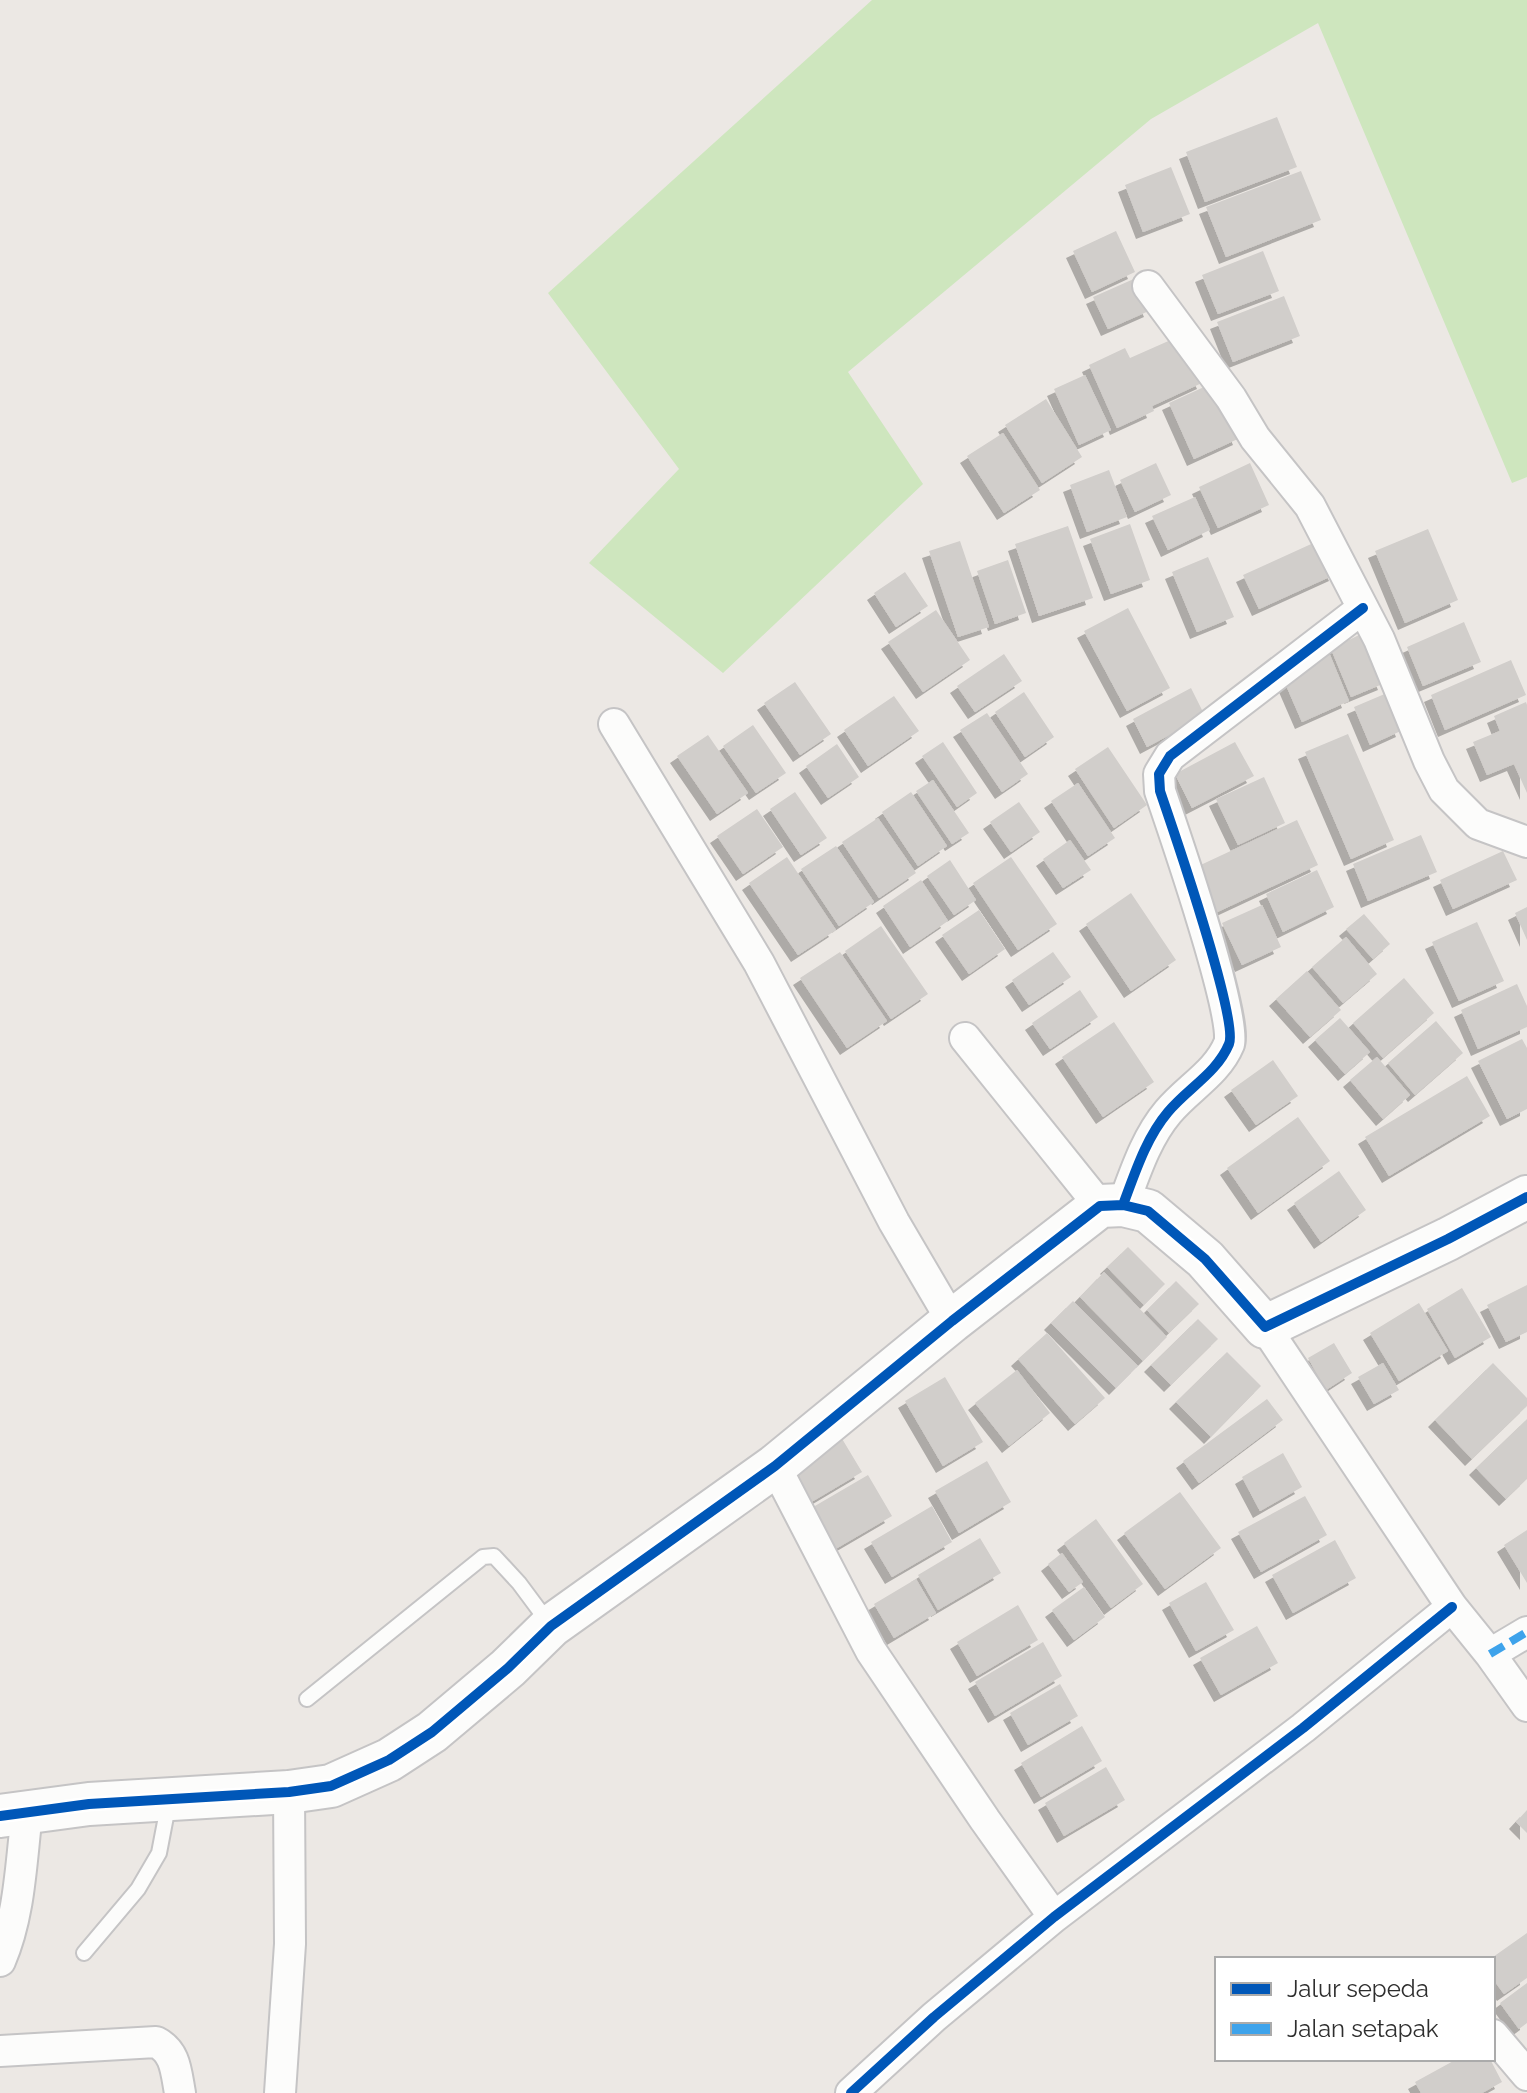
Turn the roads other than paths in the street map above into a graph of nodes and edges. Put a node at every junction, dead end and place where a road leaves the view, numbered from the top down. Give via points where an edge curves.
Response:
1 (1148, 286) dead end
2 (1363, 608) junction
3 (614, 724) dead end
4 (1527, 842) edge
5 (965, 1038) dead end
6 (1527, 1197) edge
7 (1111, 1206) junction
8 (952, 1321) junction
9 (1265, 1327) junction
10 (775, 1466) junction
11 (1452, 1607) junction
12 (551, 1626) junction
13 (1527, 1632) edge
14 (1490, 1654) junction
15 (307, 1699) dead end
16 (1527, 1706) edge
17 (289, 1792) junction
18 (169, 1801) junction
19 (13, 1814) edge
20 (1054, 1917) junction
21 (84, 1953) dead end
22 (0, 1961) edge
23 (1495, 2037) edge
24 (0, 2051) edge
25 (1527, 2075) edge
26 (884, 2083) edge
27 (180, 2093) edge
28 (280, 2093) edge
29 (851, 2093) edge

1 - 2 street via 1310,506
2 - 4 street via 1444,790 1478,824
2 - 7 street via 1170,756 1159,774 1231,1040 1220,1060 1168,1112
3 - 8 street via 759,963 894,1222
5 - 7 street
6 - 9 street
7 - 8 street
7 - 9 street via 1148,1211 1205,1259
8 - 10 street
9 - 11 street
10 - 12 street
10 - 20 street via 871,1651
11 - 14 street
11 - 20 street
12 - 15 lane via 494,1556 483,1557
12 - 17 street via 432,1732 389,1760 331,1786
13 - 14 street
14 - 16 street
17 - 18 street
17 - 28 street via 289,1974
18 - 19 street
18 - 21 lane via 159,1853 138,1889
19 - 22 street via 14,1917
20 - 26 street via 934,2017
23 - 25 street
24 - 27 street via 156,2042 175,2062
26 - 29 street

